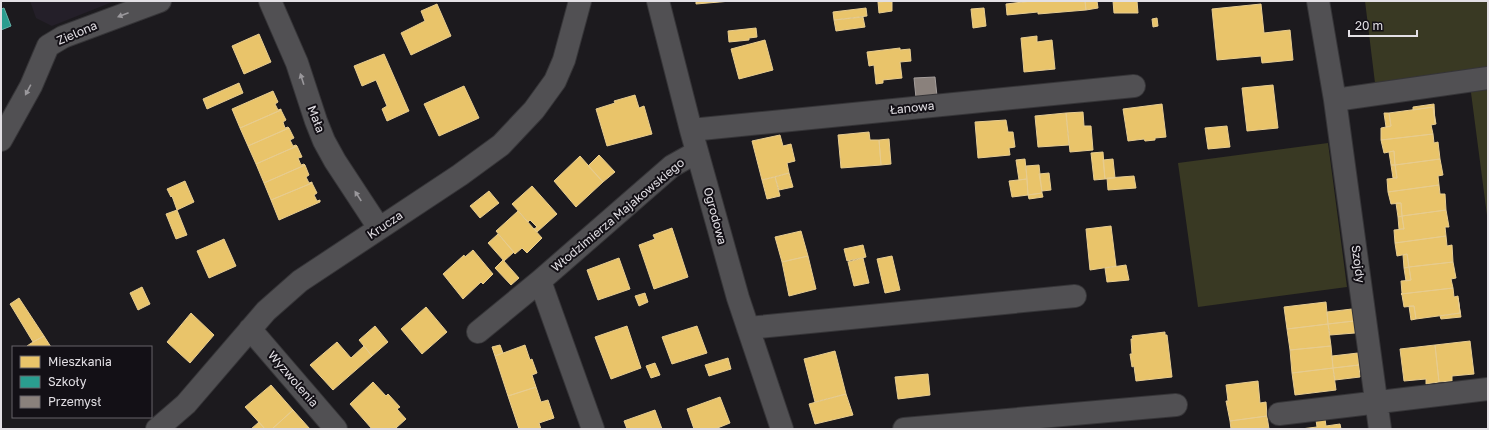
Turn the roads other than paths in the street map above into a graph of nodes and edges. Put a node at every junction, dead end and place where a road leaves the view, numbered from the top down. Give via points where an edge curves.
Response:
1 (160, 1) edge
2 (270, 1) edge
3 (580, 1) edge
4 (658, 1) edge
5 (1318, 1) edge
6 (1488, 78) edge
7 (1134, 86) dead end
8 (1335, 100) junction
9 (691, 130) junction
10 (1, 140) edge
11 (697, 152) junction
12 (379, 228) junction
13 (540, 281) junction
14 (1075, 296) dead end
15 (748, 328) junction
16 (250, 330) junction
17 (478, 332) dead end
18 (1488, 389) edge
19 (1376, 403) junction
20 (1176, 404) dead end
21 (1279, 414) dead end
22 (156, 429) edge
23 (336, 429) edge
24 (593, 429) edge
25 (782, 429) edge
26 (904, 429) edge
27 (1380, 429) edge

1 -> 10 street, Zielona via 63,37 48,46
12 -> 2 street, Mała via 324,141 297,63
3 - 12 street, Krucza via 556,81 534,110 501,145
4 - 9 street, Ogrodowa
5 - 8 street, Szojdy
6 - 8 street
7 - 9 street, Łanowa
8 - 19 street, Szojdy
9 - 11 street, Ogrodowa
11 - 13 street, Włodzimierza Majakowskiego via 672,166
11 - 15 street, Ogrodowa
12 - 16 street, Krucza via 300,282 266,311
13 - 17 street, Włodzimierza Majakowskiego
13 - 24 street, Włodzimierza Majakowskiego
14 - 15 street
15 - 25 street, Ogrodowa
16 - 22 street, Krucza via 186,404
16 - 23 street, Wyzwolenia
18 - 19 street
19 - 21 street
19 - 27 street, Szojdy
20 - 26 street

